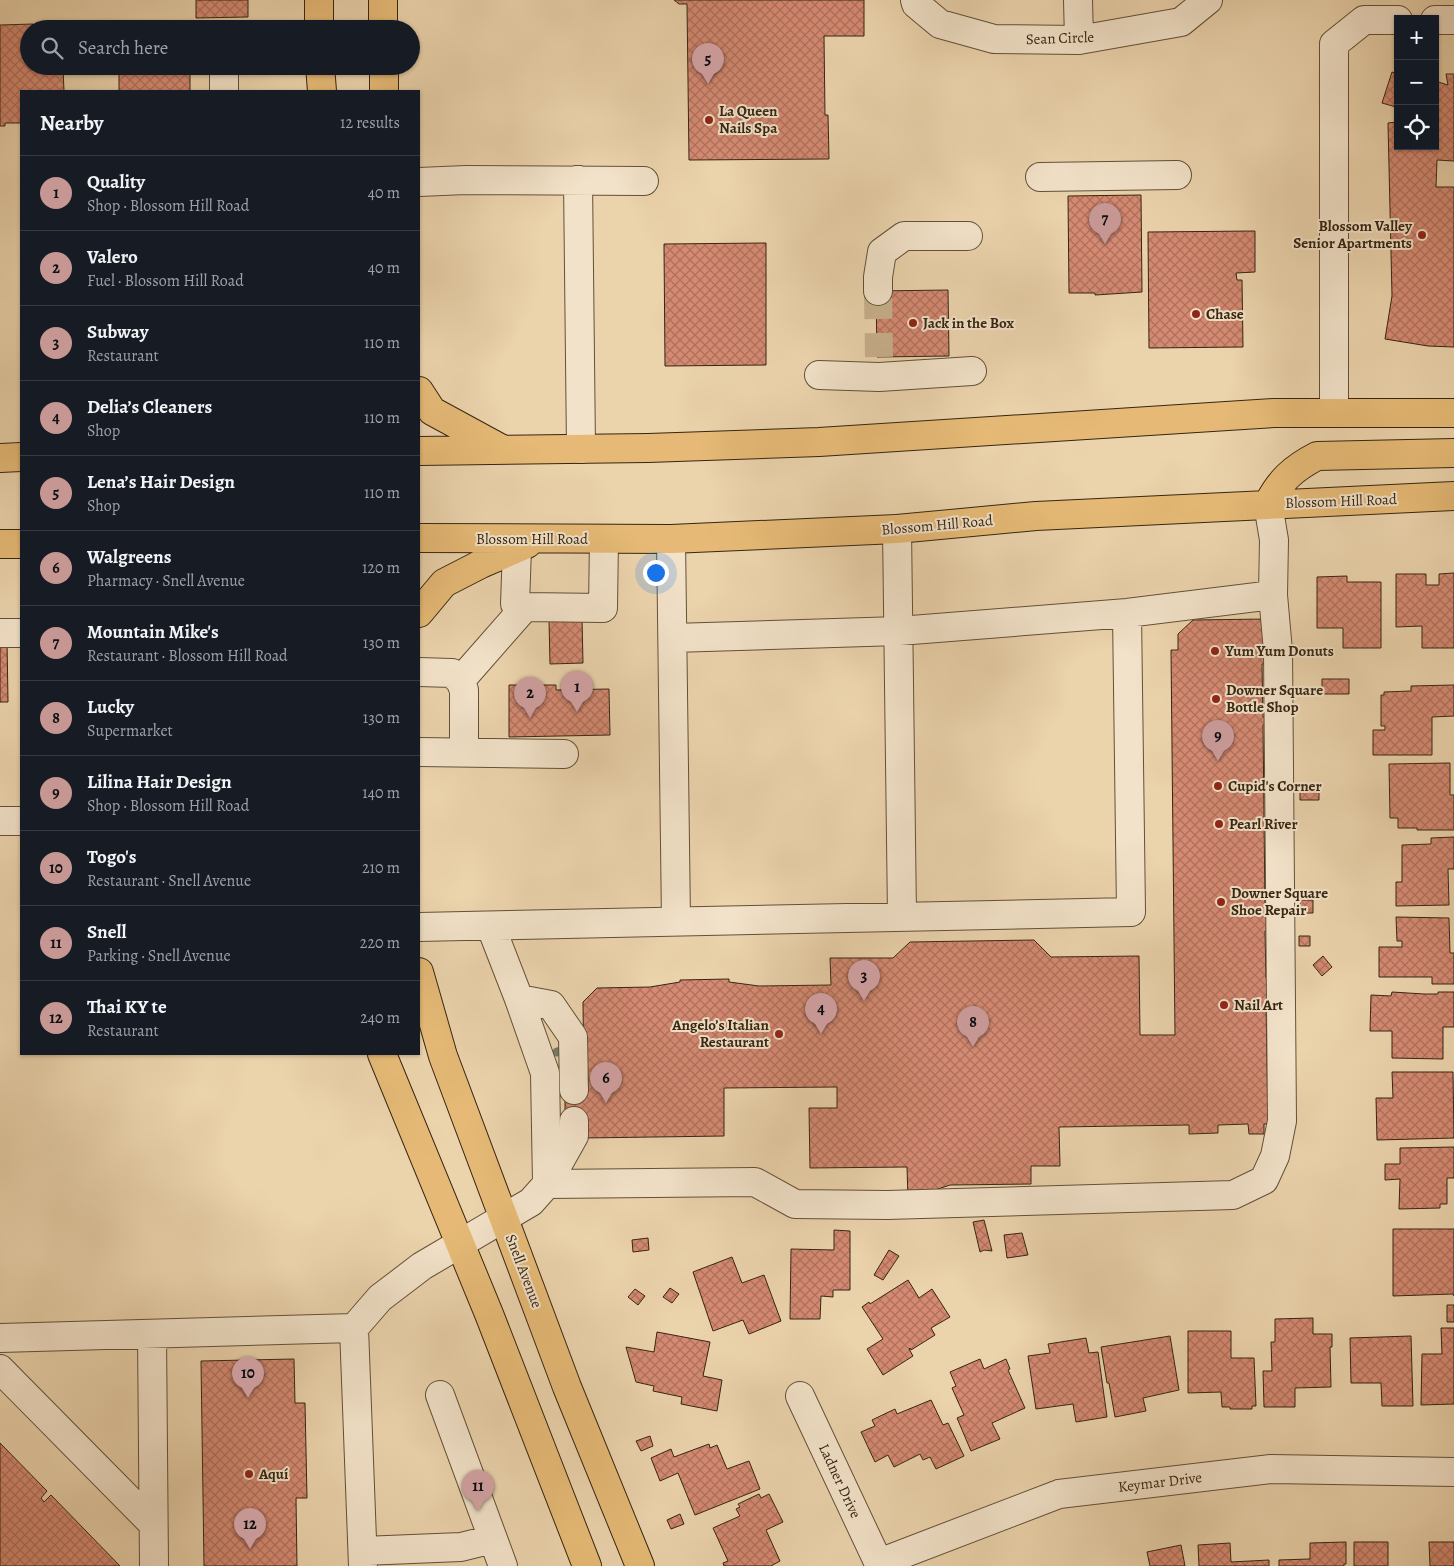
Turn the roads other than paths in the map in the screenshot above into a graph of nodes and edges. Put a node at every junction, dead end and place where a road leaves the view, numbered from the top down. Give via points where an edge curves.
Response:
1 (319, 0) edge
2 (383, 0) edge
3 (915, 0) edge
4 (1078, 0) edge
5 (1208, 0) edge
6 (319, 20) edge
7 (383, 20) edge
8 (1394, 20) edge
9 (1439, 20) edge
10 (1454, 20) edge
11 (1079, 40) junction
12 (224, 75) edge
13 (321, 75) edge
14 (384, 75) edge
15 (224, 90) edge
16 (322, 90) edge
17 (384, 90) edge
18 (1177, 175) dead end
19 (1040, 177) dead end
20 (578, 180) junction
21 (644, 181) dead end
22 (420, 182) edge
23 (968, 236) dead end
24 (878, 291) tunnel mouth
25 (972, 371) dead end
26 (819, 375) dead end
27 (420, 392) edge
28 (1454, 413) edge
29 (1334, 414) junction
30 (581, 448) junction
31 (420, 450) edge
32 (504, 450) junction
33 (1454, 454) edge
34 (0, 458) edge
35 (20, 458) edge
36 (1454, 496) edge
37 (1268, 504) junction
38 (897, 529) junction
39 (420, 538) edge
40 (604, 539) junction
41 (671, 539) junction
42 (0, 544) edge
43 (20, 544) edge
44 (528, 544) junction
45 (1274, 595) junction
46 (525, 607) junction
47 (420, 612) edge
48 (1127, 613) junction
49 (899, 631) junction
50 (0, 633) edge
51 (20, 633) edge
52 (673, 638) junction
53 (420, 672) edge
54 (460, 681) junction
55 (420, 752) edge
56 (464, 752) junction
57 (564, 754) dead end
58 (0, 821) edge
59 (20, 821) edge
60 (902, 916) junction
61 (676, 921) junction
62 (420, 927) edge
63 (491, 927) junction
64 (420, 976) edge
65 (519, 999) junction
66 (382, 1055) edge
67 (574, 1090) dead end
68 (574, 1121) dead end
69 (547, 1184) junction
70 (504, 1218) junction
71 (461, 1244) junction
72 (354, 1328) junction
73 (152, 1334) junction
74 (0, 1338) edge
75 (0, 1369) edge
76 (440, 1395) dead end
77 (800, 1396) dead end
78 (1454, 1472) edge
79 (153, 1524) junction
80 (493, 1539) junction
81 (363, 1559) edge
82 (880, 1565) edge
83 (154, 1566) edge
84 (503, 1566) edge
85 (587, 1566) edge
86 (640, 1566) edge

1 - 6 main road
2 - 7 main road
3 - 11 street, Sean Circle via 940,24 994,39
4 - 11 street
5 - 11 street, Sean Circle via 1182,22
8 - 29 street via 1364,20 1334,44
9 - 10 street
12 - 15 street
13 - 16 main road
14 - 17 main road
18 - 19 street
20 - 21 street
20 - 22 street
20 - 30 street
23 - 24 street via 904,236 882,252
25 - 26 street via 879,367
27 - 32 main road via 432,410
28 - 29 main road
29 - 30 main road via 1274,414 820,442
30 - 32 main road
31 - 32 main road
33 - 37 main road via 1318,456 1288,475 1275,488
34 - 35 main road
36 - 37 main road, Blossom Hill Road
37 - 38 main road, Blossom Hill Road via 1036,516
37 - 45 street via 1274,540
38 - 41 main road, Blossom Hill Road
38 - 49 street
39 - 44 main road, Blossom Hill Road
40 - 41 main road, Blossom Hill Road
40 - 44 main road, Blossom Hill Road
40 - 46 street via 603,608
41 - 52 street
42 - 43 main road
44 - 46 street via 516,604
44 - 47 main road via 444,583
45 - 48 street
45 - 69 street via 1278,651 1282,1121 1275,1156 1264,1180 1233,1195 887,1205 794,1204 755,1182
46 - 54 street
48 - 49 street
48 - 60 street via 1131,912
49 - 52 street
49 - 60 street
50 - 51 street
52 - 61 street
53 - 54 street via 452,673
54 - 56 street via 464,690
55 - 56 street
56 - 57 street
58 - 59 street
60 - 61 street
61 - 63 street
62 - 63 street
63 - 65 street
64 - 70 main road, Snell Avenue via 443,1056
65 - 67 street via 551,1005 573,1037
65 - 69 street via 545,1073
66 - 71 main road
68 - 69 street via 574,1136
69 - 70 street via 531,1202
70 - 71 street
70 - 86 main road, Snell Avenue via 567,1387
71 - 72 street via 422,1266 380,1298
71 - 85 main road
72 - 73 street
72 - 81 street
73 - 74 street
73 - 79 street
75 - 79 street
76 - 80 street
77 - 82 street, Ladner Drive
78 - 82 street, Keymar Drive via 1271,1469 1059,1494
79 - 83 street
80 - 81 street via 461,1547
80 - 84 street

